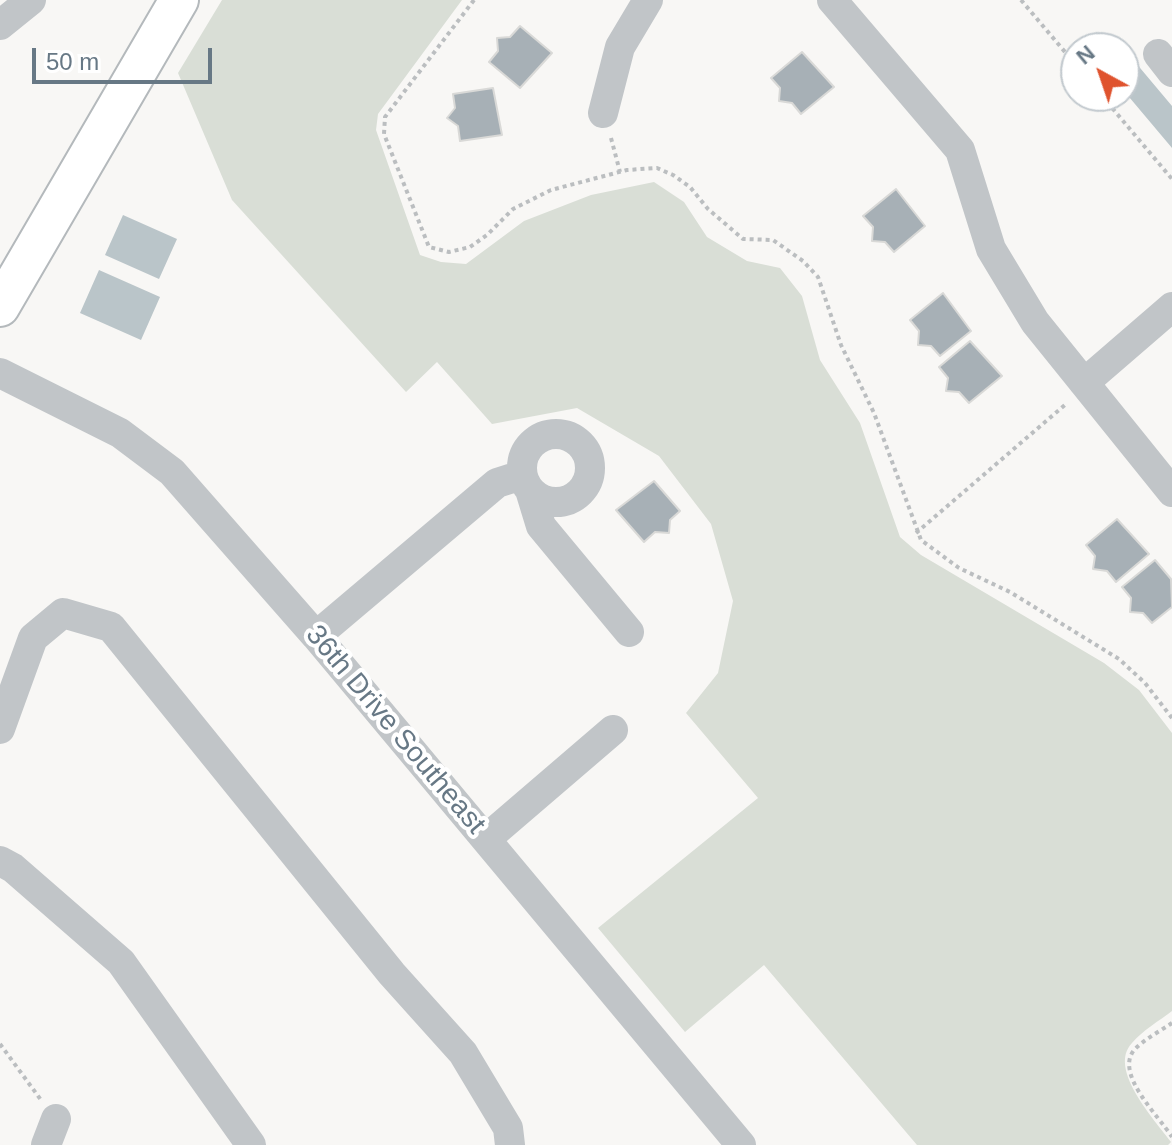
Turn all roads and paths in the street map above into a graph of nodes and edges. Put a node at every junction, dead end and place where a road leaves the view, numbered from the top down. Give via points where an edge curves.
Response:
1 (31, 0) edge
2 (179, 0) edge
3 (474, 0) edge
4 (648, 0) edge
5 (832, 0) edge
6 (1021, 0) edge
7 (0, 25) edge
8 (1060, 46) edge
9 (1115, 112) edge
10 (603, 113) joint
11 (620, 172) junction
12 (1172, 179) edge
13 (0, 307) edge
14 (1172, 307) edge
15 (0, 373) edge
16 (1086, 384) junction
17 (1172, 492) edge
18 (916, 533) junction
19 (629, 632) dead end
20 (316, 636) junction
21 (1172, 718) edge
22 (0, 729) edge
23 (613, 730) dead end
24 (486, 839) junction
25 (0, 861) edge
26 (1172, 1023) edge
27 (0, 1044) edge
28 (51, 1132) edge
29 (1172, 1137) edge
30 (251, 1145) edge
31 (510, 1145) edge
32 (741, 1145) edge

1 - 7 street
2 - 13 main road
3 - 11 path via 385,117 384,134 429,247 449,252 470,247 513,209 551,190
4 - 10 street via 620,47
5 - 16 street via 960,150 991,249 1035,322
6 - 8 path
9 - 12 path
10 - 11 path
11 - 18 path via 657,168 673,175 743,239 773,240 818,277
14 - 16 street
15 - 20 street, 36th Drive Southeast via 120,433 172,472
16 - 17 street
16 - 18 path
18 - 21 path via 959,568 1010,592 1119,659
19 - 20 street via 541,526 526,482 497,483
20 - 24 street, 36th Drive Southeast
22 - 31 street via 33,638 63,613 111,627 392,974 463,1053 508,1128
23 - 24 street
24 - 32 street, 36th Drive Southeast
25 - 30 street via 121,962
26 - 29 path via 1132,1052 1128,1067 1135,1086
27 - 28 path

